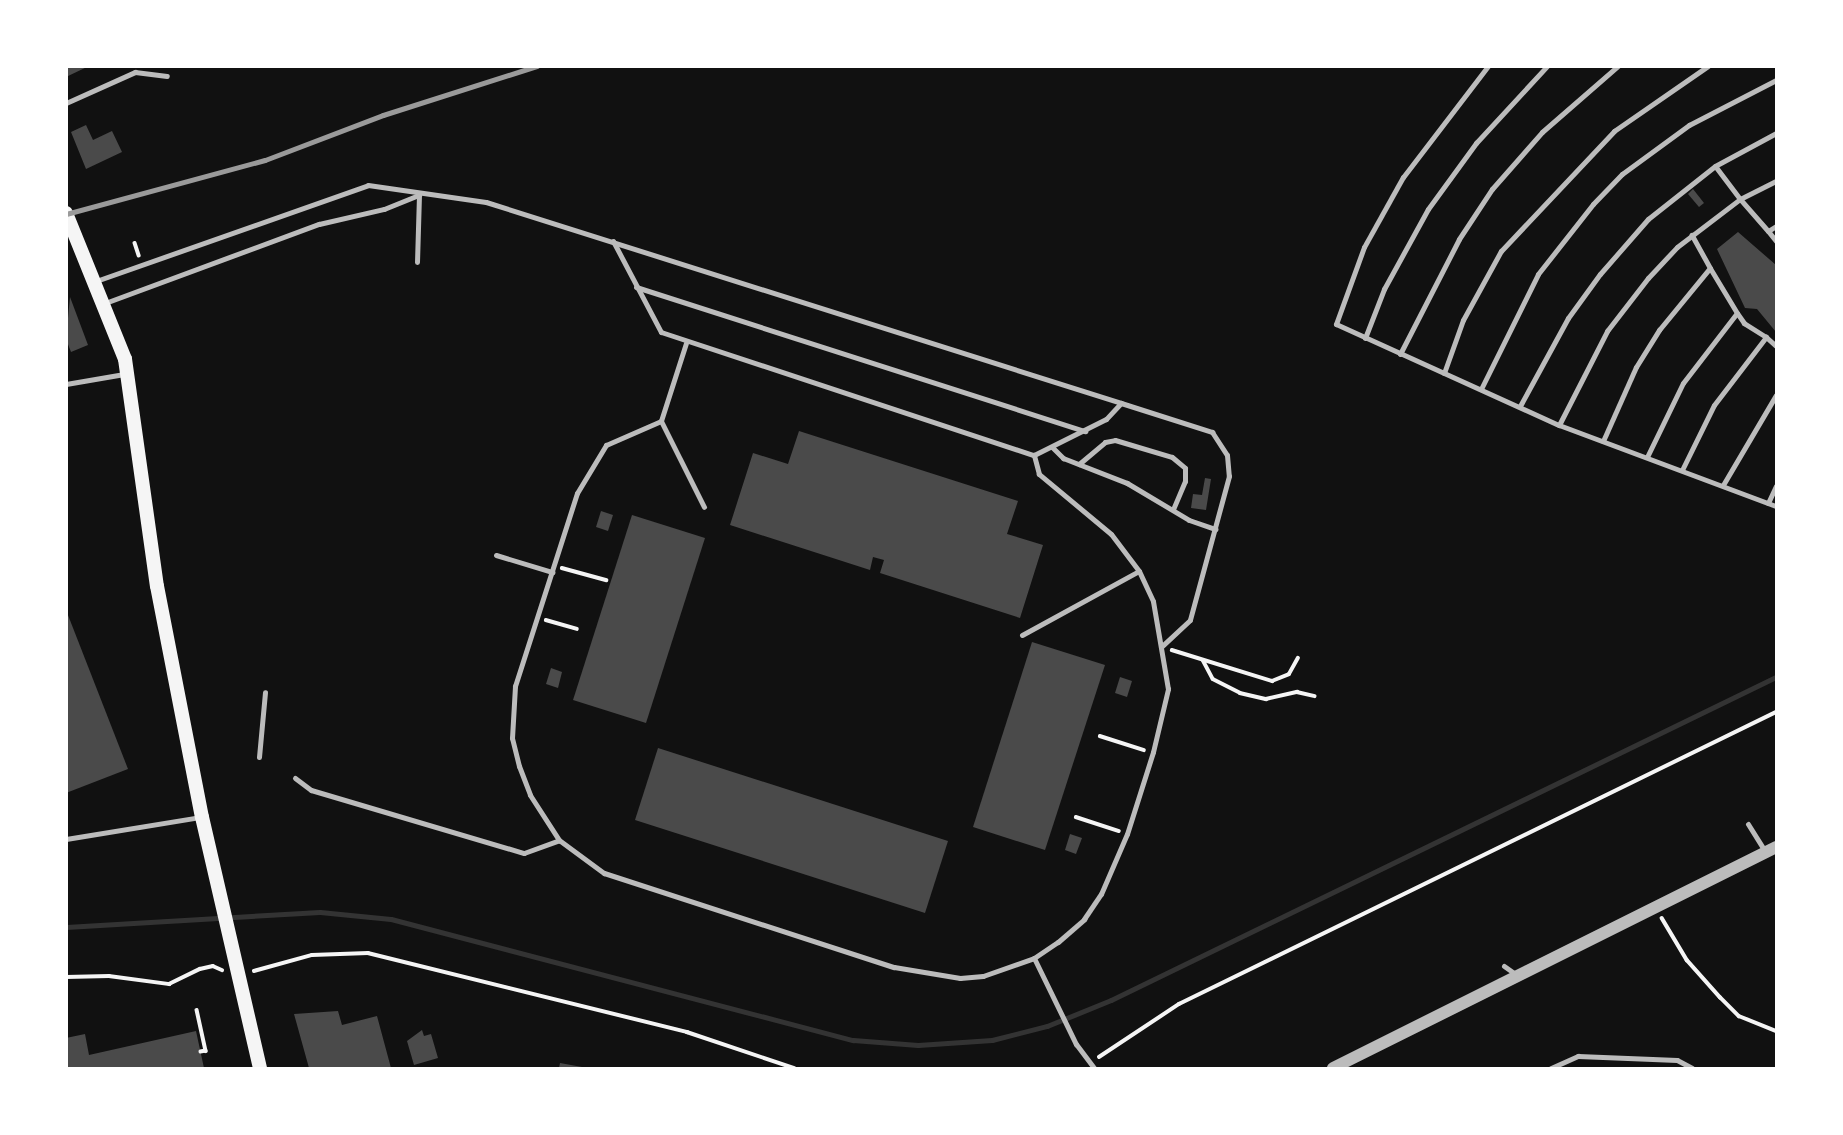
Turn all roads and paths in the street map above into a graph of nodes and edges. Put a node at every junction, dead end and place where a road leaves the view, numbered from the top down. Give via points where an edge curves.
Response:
1 (1488, 66) edge
2 (1547, 66) edge
3 (1618, 66) edge
4 (1708, 66) edge
5 (167, 76) dead end
6 (1776, 80) edge
7 (66, 103) edge
8 (1776, 133) edge
9 (1715, 166) junction
10 (1776, 181) edge
11 (419, 195) junction
12 (1740, 198) junction
13 (66, 213) edge
14 (1776, 226) edge
15 (1769, 231) junction
16 (1692, 235) junction
17 (613, 241) junction
18 (1776, 241) edge
19 (417, 262) dead end
20 (1710, 268) junction
21 (96, 281) junction
22 (636, 287) junction
23 (105, 303) junction
24 (1737, 313) junction
25 (1766, 337) junction
26 (1365, 338) junction
27 (686, 343) junction
28 (1776, 346) edge
29 (1400, 354) junction
30 (128, 373) junction
31 (1444, 373) junction
32 (66, 384) edge
33 (1481, 389) junction
34 (1776, 395) edge
35 (1121, 403) junction
36 (1520, 406) junction
37 (661, 421) junction
38 (1559, 425) junction
39 (1085, 431) junction
40 (1603, 441) junction
41 (1052, 447) junction
42 (1034, 455) junction
43 (1647, 457) junction
44 (1079, 464) junction
45 (1682, 470) junction
46 (1723, 485) junction
47 (1776, 486) edge
48 (1768, 503) junction
49 (1776, 506) edge
50 (704, 507) dead end
51 (1173, 509) junction
52 (1215, 529) junction
53 (496, 555) dead end
54 (553, 568) junction
55 (1139, 572) junction
56 (606, 580) dead end
57 (537, 617) junction
58 (578, 629) dead end
59 (1022, 635) dead end
60 (1162, 646) junction
61 (1298, 658) dead end
62 (1203, 660) junction
63 (265, 692) dead end
64 (1315, 696) dead end
65 (1776, 712) edge
66 (1100, 736) dead end
67 (1153, 752) junction
68 (259, 757) dead end
69 (295, 778) dead end
70 (202, 817) junction
71 (1076, 817) dead end
72 (1748, 824) dead end
73 (1127, 834) junction
74 (66, 839) edge
75 (559, 840) junction
76 (1772, 850) edge
77 (1655, 906) junction
78 (1034, 958) junction
79 (1504, 966) dead end
80 (1519, 976) junction
81 (66, 977) edge
82 (238, 978) junction
83 (197, 1010) dead end
84 (1776, 1031) edge
85 (201, 1052) dead end
86 (1092, 1066) edge
87 (260, 1069) edge
88 (794, 1069) edge
89 (1333, 1069) edge
90 (1551, 1069) edge
91 (1692, 1069) edge

1 - 26 lane via 1403,177 1364,247 1336,324
2 - 26 lane via 1476,143 1428,209 1384,289
3 - 29 lane via 1542,132 1492,189 1459,239
4 - 31 lane via 1614,131 1501,251 1464,320
5 - 7 lane via 135,72
6 - 33 lane via 1689,125 1622,174 1538,275
8 - 9 lane
9 - 12 lane
9 - 36 lane via 1648,219 1600,274 1568,318
10 - 12 lane
11 - 17 lane via 486,202
11 - 19 lane
11 - 21 lane via 381,186 349,189
11 - 23 lane via 384,209 318,224
12 - 15 lane
12 - 16 lane
13 - 21 main road
14 - 15 lane
15 - 18 lane
16 - 20 lane
16 - 38 lane via 1648,278 1607,331
17 - 22 lane
17 - 35 lane
20 - 24 lane
20 - 40 lane via 1659,330 1636,367
21 - 23 main road
22 - 27 lane via 661,332
22 - 39 lane
23 - 30 main road
24 - 25 lane
24 - 43 lane via 1683,383
25 - 28 lane
25 - 45 lane via 1714,405
26 - 29 lane
27 - 37 lane
27 - 42 lane
29 - 31 lane
30 - 32 lane
30 - 70 main road via 147,533
31 - 33 lane
33 - 36 lane
34 - 46 lane
35 - 39 lane
35 - 52 lane via 1212,432 1227,455 1229,476
36 - 38 lane
37 - 50 lane
37 - 54 lane via 621,435 595,459 577,494
38 - 40 lane
39 - 41 lane
40 - 43 lane
41 - 42 lane
41 - 44 lane
42 - 55 lane via 1039,474 1111,534
43 - 45 lane
44 - 51 lane via 1127,482
44 - 51 lane via 1105,442 1115,440 1172,457 1185,468 1185,481
45 - 46 lane
46 - 48 lane
47 - 48 lane
48 - 49 lane
51 - 52 lane via 1202,527
52 - 60 lane via 1191,620
53 - 54 lane
54 - 56 path
54 - 57 lane
55 - 59 lane
55 - 60 lane via 1153,601
57 - 58 path
57 - 75 lane via 515,685 512,738 530,795
60 - 62 path
60 - 67 lane via 1168,689
61 - 62 path via 1289,674 1272,681
62 - 64 path via 1213,679 1240,693 1266,699 1297,692
63 - 68 lane
65 - 86 path via 1171,1009
66 - 67 path
67 - 73 lane
69 - 75 lane via 311,790 524,853
70 - 74 lane
70 - 82 main road
71 - 73 path
72 - 76 lane
73 - 78 lane via 1101,894 1084,919
75 - 78 lane via 604,873 894,967 960,978 1009,969
76 - 77 street
77 - 80 street
77 - 84 path via 1687,960 1720,998 1740,1016
78 - 86 lane via 1076,1044
79 - 80 lane
80 - 89 street
81 - 82 path via 109,976 169,984 213,966
82 - 87 main road
82 - 88 path via 269,964 312,955 368,953 687,1032
83 - 85 path via 206,1051
90 - 91 lane via 1578,1056 1677,1060

